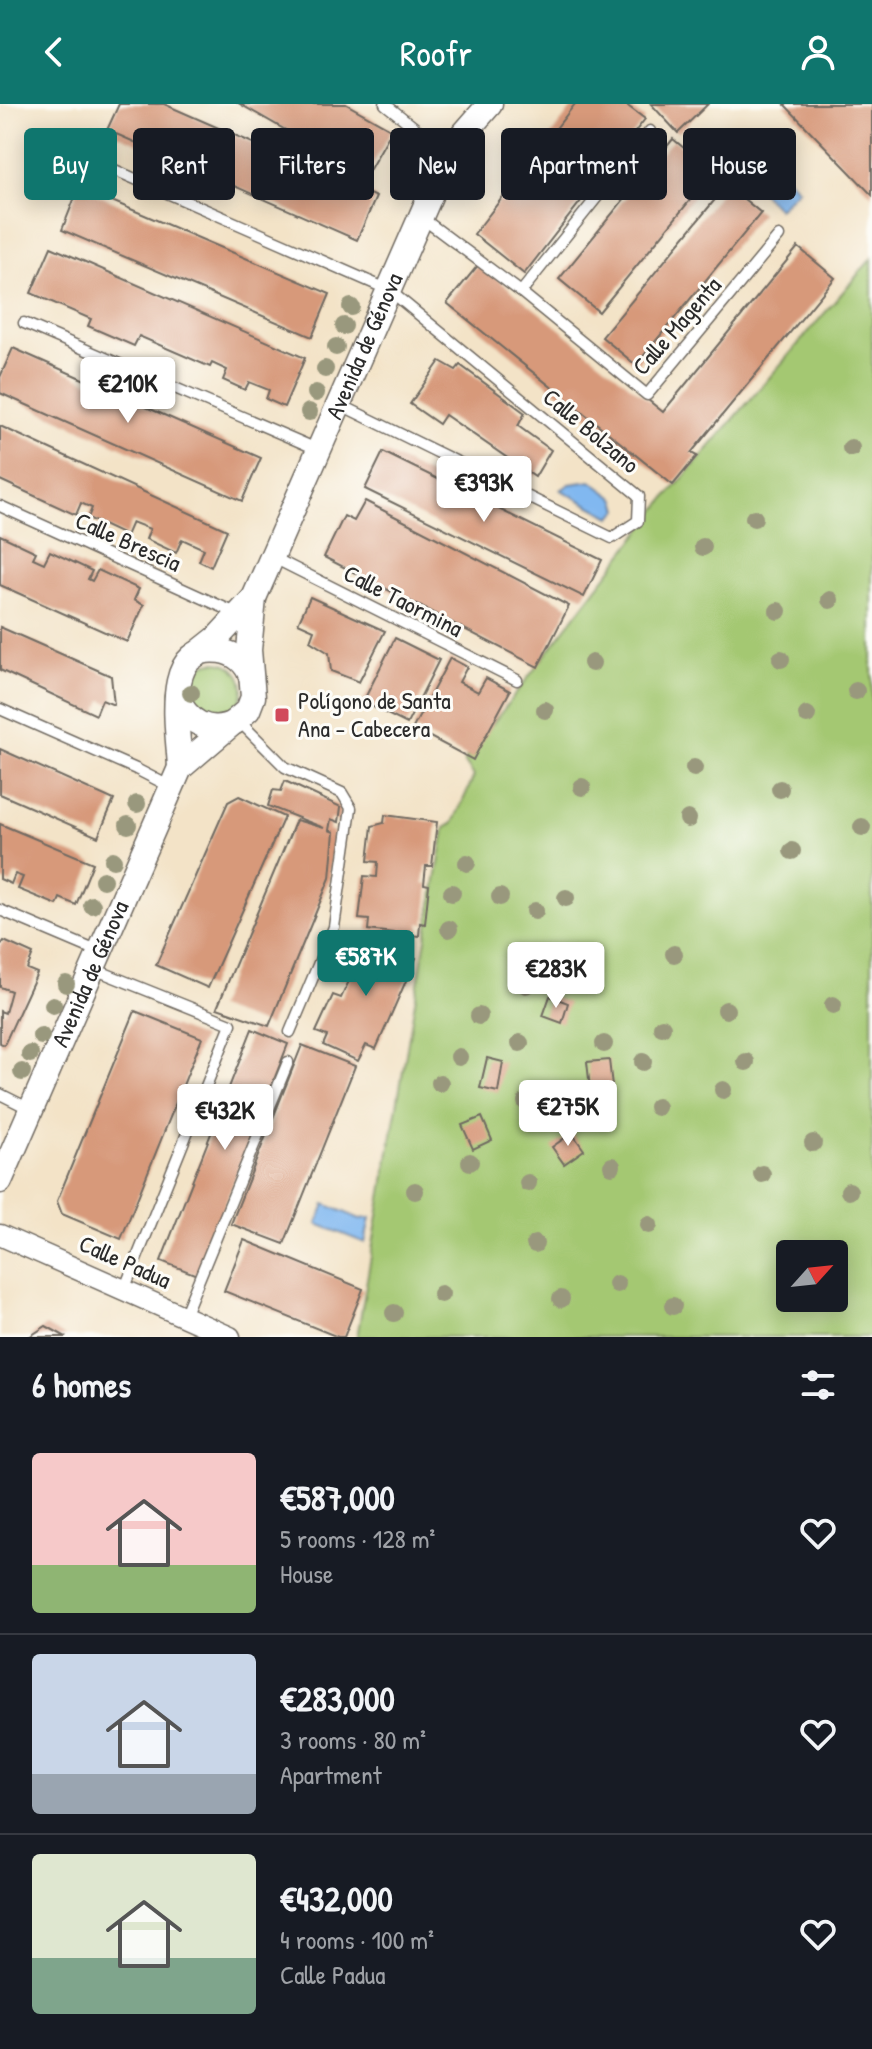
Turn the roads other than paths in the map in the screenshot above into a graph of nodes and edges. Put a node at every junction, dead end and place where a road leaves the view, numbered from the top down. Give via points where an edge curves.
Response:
1 (385, 104) edge
2 (490, 104) edge
3 (415, 128) edge
4 (471, 128) edge
5 (117, 171) edge
6 (428, 200) edge
7 (595, 200) edge
8 (420, 217) junction
9 (779, 236) dead end
10 (389, 290) junction
11 (521, 292) junction
12 (24, 323) dead end
13 (339, 404) junction
14 (319, 450) junction
15 (0, 506) edge
16 (272, 557) junction
17 (247, 606) junction
18 (193, 657) junction
19 (517, 680) dead end
20 (253, 684) junction
21 (177, 697) junction
22 (0, 709) edge
23 (238, 720) junction
24 (175, 778) junction
25 (0, 910) edge
26 (96, 960) junction
27 (290, 1032) dead end
28 (288, 1062) dead end
29 (0, 1094) edge
30 (31, 1109) junction
31 (0, 1181) edge
32 (0, 1235) edge
33 (124, 1290) junction
34 (184, 1316) junction
35 (230, 1337) edge

1 - 3 lane
2 - 4 street, Avenida de Génova
5 - 10 lane
6 - 8 street, Avenida de Génova
7 - 11 lane
8 - 10 street, Avenida de Génova
8 - 11 lane, Calle Magenta
9 - 11 lane, Calle Magenta via 647,395
10 - 13 street, Avenida de Génova
10 - 13 lane, Calle Bolzano via 639,496 638,521 612,538
12 - 14 lane
13 - 14 street, Avenida de Génova
14 - 16 street, Avenida de Génova
15 - 17 lane, Calle Brescia
16 - 17 street, Avenida de Génova
16 - 19 lane, Calle Taormina
17 - 18 street, Avenida de Génova
17 - 20 street, Avenida de Génova
18 - 20 street via 205,651 231,653 242,661
18 - 21 street, Avenida de Génova via 182,668
20 - 23 street, Avenida de Génova via 248,710
21 - 23 street via 187,716 207,727
21 - 24 street, Avenida de Génova
22 - 24 lane via 136,769
23 - 24 street, Avenida de Génova
23 - 27 lane via 285,767 342,793 351,808 334,927
24 - 26 street, Avenida de Génova
25 - 26 lane
26 - 30 street, Avenida de Génova
26 - 33 lane via 231,1024
28 - 34 lane
29 - 30 lane
30 - 31 street, Avenida de Génova
32 - 33 street, Calle Padua
33 - 34 street, Calle Padua
34 - 35 street, Calle Padua

